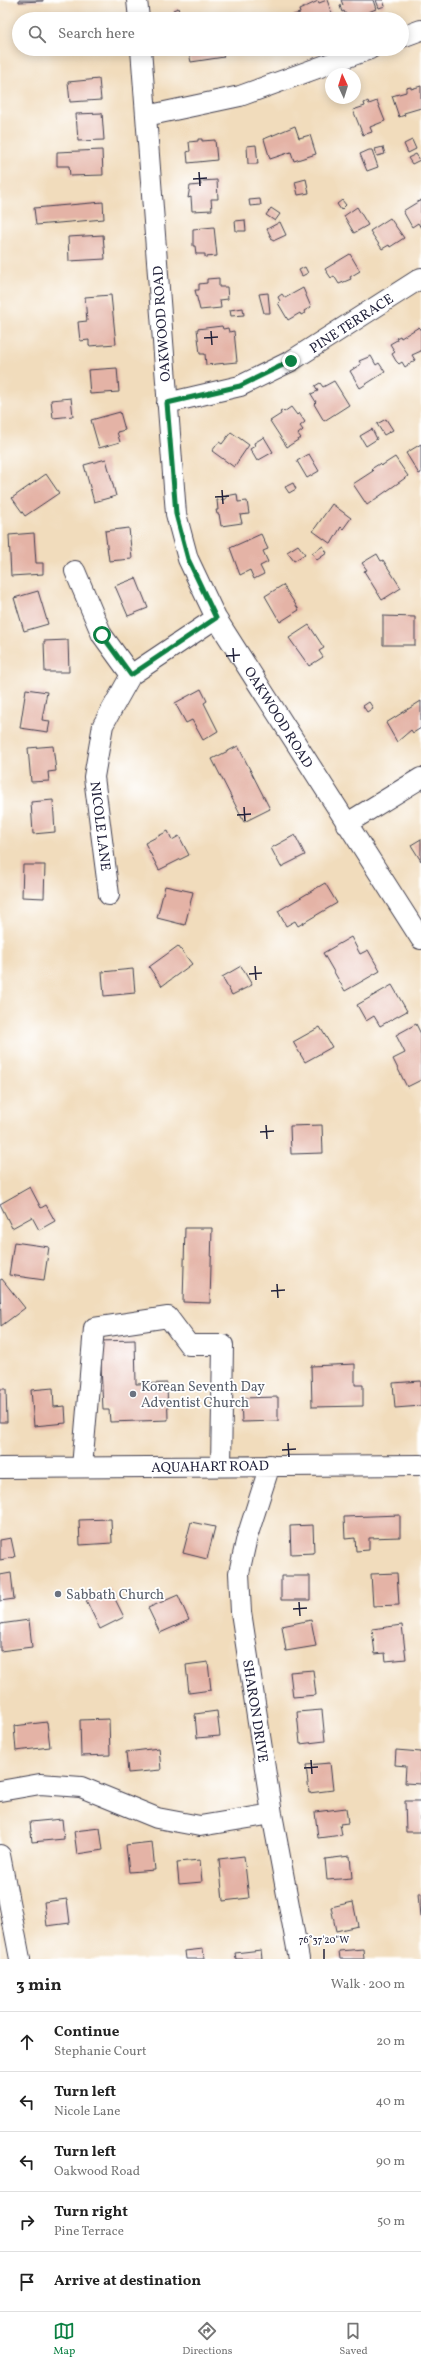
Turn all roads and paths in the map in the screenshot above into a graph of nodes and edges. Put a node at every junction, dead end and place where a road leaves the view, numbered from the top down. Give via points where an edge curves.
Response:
1 (137, 0) edge
2 (138, 12) edge
3 (421, 30) edge
4 (409, 34) edge
5 (142, 56) edge
6 (351, 56) edge
7 (146, 116) junction
8 (421, 278) edge
9 (167, 403) junction
10 (75, 571) dead end
11 (216, 618) junction
12 (131, 675) junction
13 (421, 778) edge
14 (346, 824) junction
15 (109, 895) dead end
16 (421, 939) edge
17 (270, 1465) junction
18 (421, 1465) edge
19 (221, 1466) junction
20 (82, 1467) junction
21 (0, 1468) edge
22 (0, 1791) edge
23 (272, 1814) junction
24 (0, 1855) edge
25 (20, 1959) edge
26 (299, 1959) edge

1 - 2 street
3 - 4 street
5 - 7 street, OAKWOOD ROAD
6 - 7 street via 240,96
7 - 9 street, OAKWOOD ROAD
8 - 9 street, PINE TERRACE via 291,361 240,386
9 - 11 street, OAKWOOD ROAD via 176,514 188,559
10 - 12 street via 102,635
11 - 12 street, NICOLE LANE
11 - 14 street, OAKWOOD ROAD
12 - 15 street, NICOLE LANE via 103,724 94,777
13 - 14 street
14 - 16 street, OAKWOOD ROAD
17 - 18 street, AQUAHART ROAD
17 - 19 street, AQUAHART ROAD
17 - 23 street, SHARON DRIVE via 247,1537 239,1573 241,1612
19 - 20 street, AQUAHART ROAD
19 - 20 street via 223,1345 189,1345 168,1317 94,1328
20 - 21 street, AQUAHART ROAD
22 - 23 street via 40,1784 81,1787 157,1818 200,1826
23 - 26 street, SHARON DRIVE
24 - 25 street

